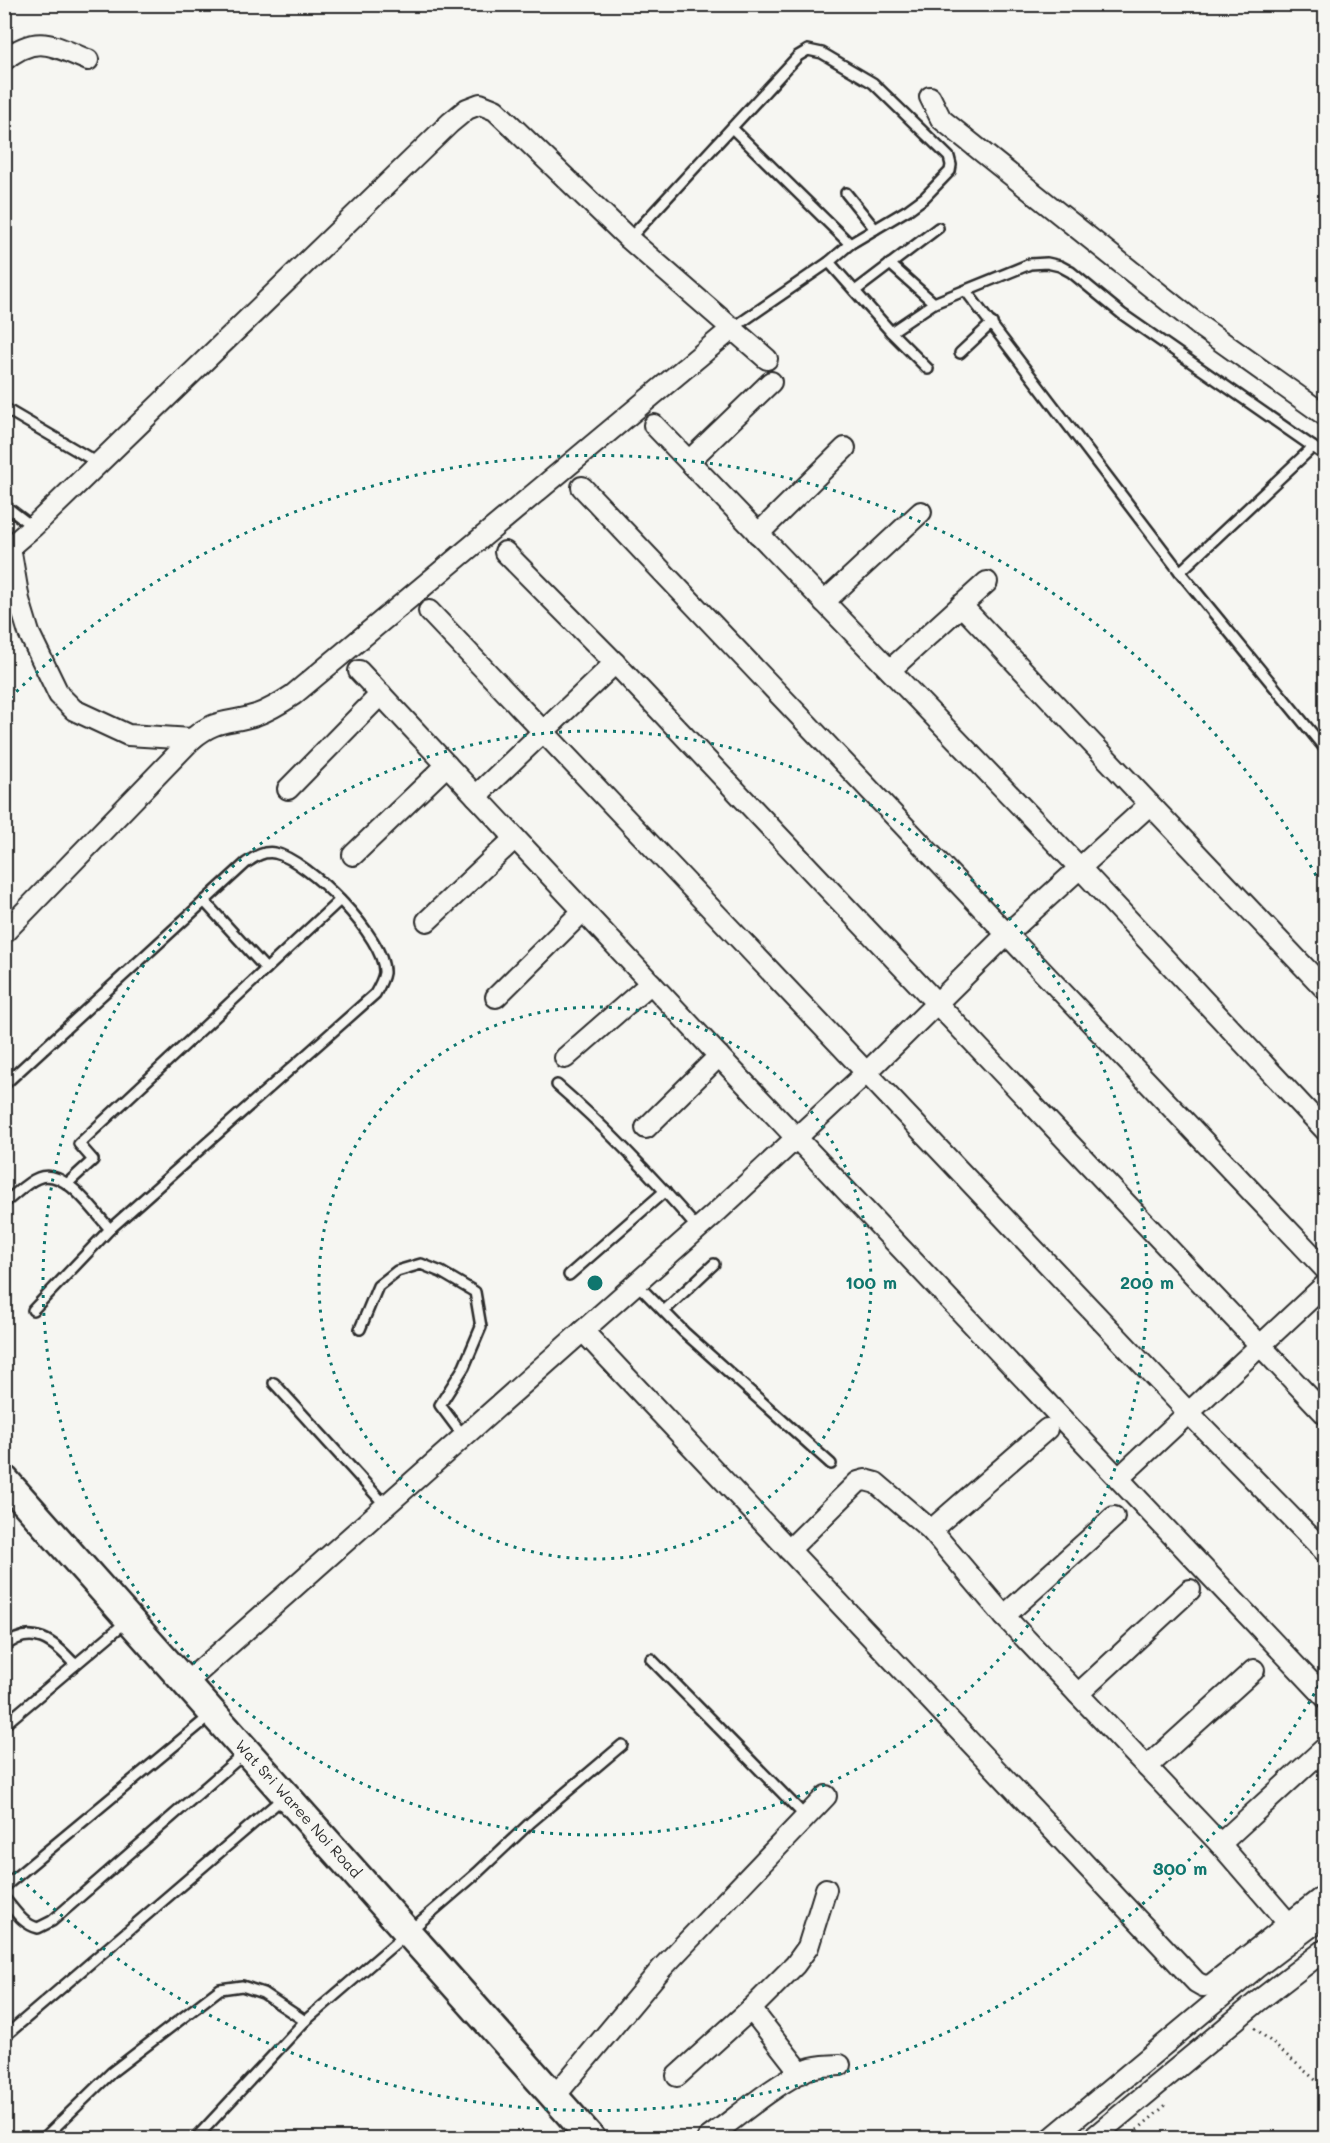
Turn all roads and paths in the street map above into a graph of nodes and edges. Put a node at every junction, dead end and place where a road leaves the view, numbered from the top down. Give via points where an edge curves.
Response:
1 (4, 60) edge
2 (88, 60) dead end
3 (930, 97) dead end
4 (732, 128) junction
5 (846, 193) dead end
6 (938, 228) dead end
7 (875, 229) junction
8 (629, 239) junction
9 (850, 244) junction
10 (829, 262) junction
11 (890, 264) junction
12 (855, 291) junction
13 (966, 291) junction
14 (934, 303) junction
15 (992, 323) junction
16 (733, 328) junction
17 (891, 332) junction
18 (960, 353) dead end
19 (767, 359) dead end
20 (928, 369) dead end
21 (771, 382) dead end
22 (4, 408) edge
23 (1326, 416) edge
24 (654, 425) dead end
25 (1313, 447) junction
26 (845, 448) dead end
27 (1326, 456) edge
28 (689, 461) junction
29 (98, 464) junction
30 (582, 487) dead end
31 (4, 505) edge
32 (921, 512) dead end
33 (33, 527) junction
34 (758, 534) junction
35 (7, 549) edge
36 (505, 552) dead end
37 (1180, 572) junction
38 (987, 582) dead end
39 (824, 602) junction
40 (961, 605) junction
41 (429, 611) dead end
42 (615, 663) junction
43 (890, 670) junction
44 (359, 671) dead end
45 (381, 694) junction
46 (544, 732) junction
47 (192, 739) junction
48 (1326, 750) edge
49 (447, 765) junction
50 (288, 789) dead end
51 (476, 796) junction
52 (1149, 805) junction
53 (515, 838) junction
54 (353, 855) dead end
55 (1080, 868) junction
56 (340, 900) junction
57 (204, 901) junction
58 (583, 911) junction
59 (427, 921) dead end
60 (4, 933) edge
61 (1007, 934) junction
62 (266, 969) junction
63 (651, 983) junction
64 (1326, 990) edge
65 (496, 997) dead end
66 (937, 1003) junction
67 (719, 1056) junction
68 (565, 1058) dead end
69 (866, 1073) junction
70 (4, 1085) edge
71 (557, 1085) dead end
72 (646, 1128) dead end
73 (1326, 1131) edge
74 (797, 1138) junction
75 (69, 1183) junction
76 (665, 1191) junction
77 (4, 1203) edge
78 (110, 1229) junction
79 (698, 1229) junction
80 (714, 1264) dead end
81 (1326, 1270) edge
82 (569, 1275) dead end
83 (637, 1284) junction
84 (1326, 1284) edge
85 (33, 1310) dead end
86 (664, 1311) junction
87 (360, 1329) dead end
88 (583, 1331) junction
89 (1260, 1346) junction
90 (274, 1383) dead end
91 (1189, 1413) junction
92 (1326, 1415) edge
93 (1047, 1429) dead end
94 (464, 1437) junction
95 (831, 1464) dead end
96 (1119, 1478) junction
97 (6, 1483) edge
98 (386, 1506) junction
99 (1114, 1517) dead end
100 (931, 1530) junction
101 (789, 1550) junction
102 (1326, 1552) edge
103 (1190, 1590) dead end
104 (1004, 1616) junction
105 (129, 1619) junction
106 (4, 1647) edge
107 (651, 1659) dead end
108 (75, 1665) junction
109 (1254, 1670) dead end
110 (186, 1683) junction
111 (1078, 1694) junction
112 (1326, 1698) edge
113 (213, 1713) junction
114 (4, 1725) edge
115 (622, 1745) dead end
116 (1326, 1747) edge
117 (247, 1751) junction
118 (1147, 1767) junction
119 (286, 1796) junction
120 (826, 1796) dead end
121 (806, 1817) junction
122 (1220, 1844) junction
123 (4, 1887) edge
124 (826, 1889) dead end
125 (1326, 1894) edge
126 (4, 1898) edge
127 (1326, 1915) edge
128 (1289, 1924) junction
129 (407, 1931) junction
130 (1326, 1949) edge
131 (751, 2009) junction
132 (305, 2021) junction
133 (1254, 2027) dead end
134 (4, 2037) edge
135 (840, 2065) dead end
136 (801, 2073) junction
137 (677, 2076) dead end
138 (1326, 2090) edge
139 (554, 2097) junction
140 (1170, 2101) dead end
141 (44, 2139) edge
142 (196, 2139) edge
143 (591, 2139) edge
144 (708, 2139) edge
145 (1052, 2139) edge
146 (1093, 2139) edge
147 (1128, 2139) edge

1 - 2 street via 37,42
3 - 23 street via 941,118 956,132 1201,327
4 - 7 lane via 808,50 822,53 873,83 948,157 951,165 950,171 924,198
4 - 8 lane
4 - 9 lane
5 - 7 lane
6 - 11 lane
7 - 9 lane
8 - 16 street
8 - 29 street via 495,110 480,104 467,109
9 - 10 lane
10 - 12 lane
10 - 16 lane
11 - 12 lane
11 - 14 lane
12 - 17 lane
13 - 14 lane
13 - 15 lane
13 - 25 lane via 1030,264 1060,266
14 - 17 lane
15 - 18 lane
15 - 37 lane
16 - 19 street
16 - 47 street via 293,695 255,715 205,727
17 - 20 lane
21 - 28 street
22 - 29 lane
24 - 28 street
25 - 27 lane
25 - 37 lane
26 - 34 street
28 - 34 street
29 - 33 street
30 - 61 street
31 - 33 lane
32 - 39 street
33 - 35 street
34 - 39 street
35 - 47 street via 29,633 59,695 74,710 128,735
36 - 42 street
37 - 48 lane
38 - 40 street
39 - 43 street
40 - 43 street
40 - 52 street
41 - 46 street
42 - 46 street
42 - 66 street
43 - 55 street
44 - 45 street
45 - 49 street
45 - 50 street
46 - 51 street
46 - 69 street
47 - 60 street
49 - 51 street
49 - 54 street
51 - 53 street
52 - 55 street
52 - 64 street
53 - 58 street
53 - 59 street
55 - 61 street
55 - 73 street
56 - 57 lane via 321,880 283,856 260,853
56 - 62 lane
56 - 78 lane via 368,932 381,956 384,972 375,994
57 - 62 lane
57 - 70 lane
58 - 63 street
58 - 65 street
61 - 66 street
61 - 81 street
62 - 75 lane via 79,1144 93,1160
63 - 67 street
63 - 68 street
66 - 69 street
66 - 89 street
67 - 72 street
67 - 74 street
69 - 74 street
69 - 91 street
71 - 76 lane via 591,1114
74 - 79 street
74 - 96 street
75 - 77 lane via 58,1178 38,1178
75 - 78 lane
76 - 79 lane
76 - 82 lane
78 - 85 lane
79 - 83 street
80 - 86 lane
83 - 86 lane
83 - 88 street
84 - 89 street
86 - 95 lane
87 - 94 lane via 378,1287 397,1270 421,1264 475,1292 481,1327 464,1367 440,1405
88 - 94 street
88 - 101 street
89 - 91 street
89 - 92 street
90 - 98 lane
91 - 96 street
91 - 102 street
93 - 100 street
94 - 98 street
96 - 112 street
97 - 105 main road, Wat Sri Waree Noi Road
98 - 110 street
99 - 104 street
100 - 101 street via 876,1483 865,1480 858,1482
100 - 104 street
101 - 128 street via 1196,1982 1211,1985
103 - 111 street
104 - 111 street
105 - 108 lane
105 - 110 main road, Wat Sri Waree Noi Road
106 - 108 lane via 23,1635 37,1637 60,1648
107 - 121 lane
108 - 114 lane
109 - 118 street
110 - 113 main road, Wat Sri Waree Noi Road
111 - 118 street
113 - 117 main road, Wat Sri Waree Noi Road
113 - 123 lane
115 - 129 lane
116 - 122 street
117 - 119 main road, Wat Sri Waree Noi Road
117 - 126 lane via 52,1921 38,1928 30,1926
118 - 122 street
119 - 129 main road, Wat Sri Waree Noi Road
119 - 134 lane
120 - 121 street
121 - 139 street via 662,1968
122 - 128 street
124 - 131 street via 808,1947
125 - 128 street
127 - 145 street via 1247,1975
129 - 132 lane
129 - 139 main road, Wat Sri Waree Noi Road
130 - 146 street
131 - 136 street
131 - 137 street
132 - 141 lane via 263,1993 242,1986 220,1989 112,2072
132 - 142 lane
133 - 138 path
135 - 136 street via 818,2066
136 - 144 street
139 - 143 main road, Wat Sri Waree Noi Road
140 - 147 path

